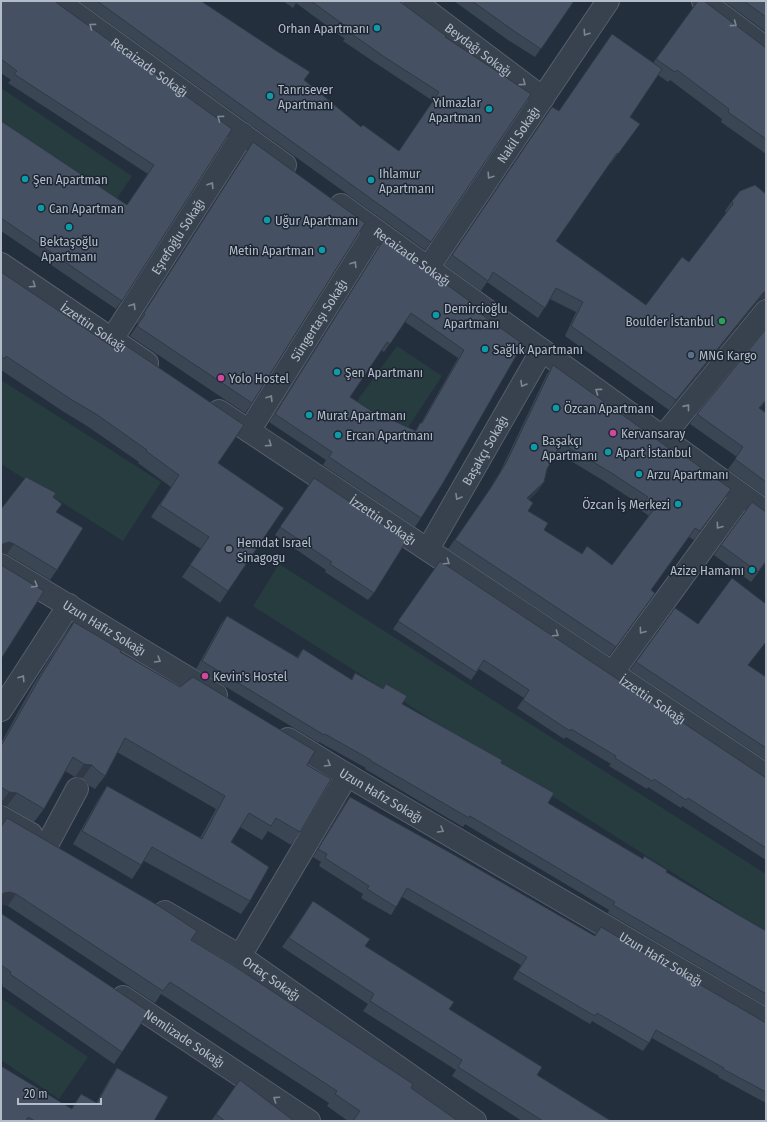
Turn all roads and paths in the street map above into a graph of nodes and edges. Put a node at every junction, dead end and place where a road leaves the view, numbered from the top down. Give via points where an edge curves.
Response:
1 (414, 1) edge
2 (608, 1) edge
3 (703, 1) edge
4 (70, 4) edge
5 (766, 48) edge
6 (543, 98) junction
7 (243, 134) junction
8 (299, 175) edge
9 (325, 194) edge
10 (375, 230) junction
11 (1, 264) edge
12 (428, 268) junction
13 (766, 311) edge
14 (112, 339) junction
15 (542, 350) junction
16 (164, 374) edge
17 (204, 400) edge
18 (249, 431) junction
19 (662, 438) junction
20 (742, 495) junction
21 (766, 512) edge
22 (428, 549) junction
23 (1, 565) edge
24 (69, 605) junction
25 (613, 672) junction
26 (234, 706) edge
27 (1, 710) edge
28 (274, 731) edge
29 (347, 775) junction
30 (766, 775) edge
31 (77, 789) dead end
32 (1, 817) edge
33 (151, 904) edge
34 (240, 956) junction
35 (106, 986) edge
36 (766, 1020) edge
37 (308, 1121) edge
38 (475, 1121) edge

1 -> 6 street, Beydağı Sokağı
2 -> 6 street, Nakil Sokağı
3 -> 5 street
7 -> 4 street, Recaizade Sokağı
6 -> 12 street, Nakil Sokağı
7 - 8 street, Recaizade Sokağı
14 -> 7 street, Eşrefoğlu Sokağı
9 - 10 street, Recaizade Sokağı
10 - 12 street, Recaizade Sokağı
18 -> 10 street, Süngertaşı Sokağı
11 -> 14 street, İzzettin Sokağı
12 - 15 street, Recaizade Sokağı
19 -> 13 street
14 - 16 street, İzzettin Sokağı
19 -> 15 street, Recaizade Sokağı
15 -> 22 street, Başakçı Sokağı
17 - 18 street, İzzettin Sokağı
18 -> 22 street, İzzettin Sokağı
19 - 20 street, Recaizade Sokağı
20 - 21 street, Recaizade Sokağı
20 -> 25 street
22 -> 25 street, İzzettin Sokağı
23 -> 24 street, Uzun Hafız Sokağı
24 -> 26 street, Uzun Hafız Sokağı
27 -> 24 street
25 - 30 street, İzzettin Sokağı
28 -> 29 street, Uzun Hafız Sokağı
29 - 34 street, Ortaç Sokağı
29 -> 36 street, Uzun Hafız Sokağı
31 - 32 street via 55,848
33 - 34 street
34 - 38 street, Ortaç Sokağı
37 -> 35 street, Nemlizade Sokağı

